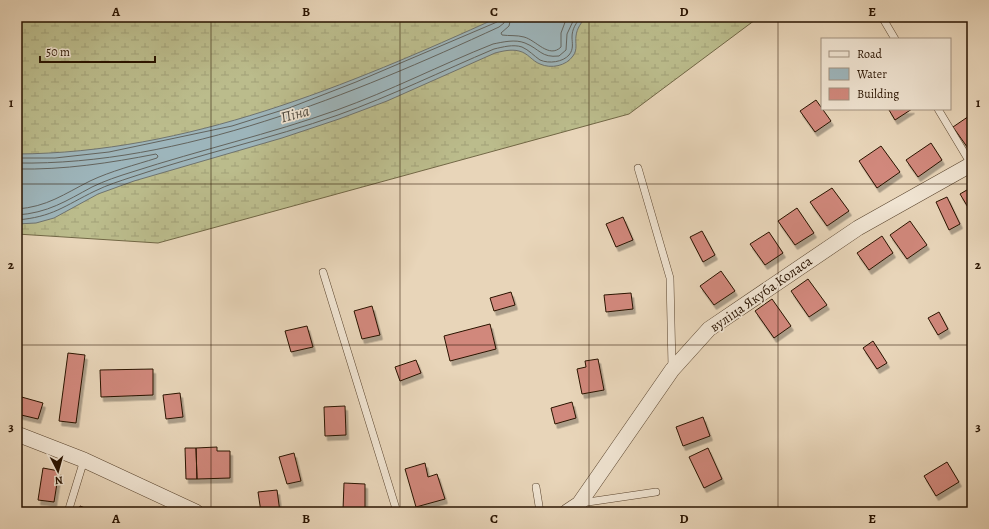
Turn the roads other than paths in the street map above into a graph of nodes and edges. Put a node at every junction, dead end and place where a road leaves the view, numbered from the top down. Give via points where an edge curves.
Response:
1 (882, 17) edge
2 (895, 38) edge
3 (939, 110) edge
4 (972, 164) edge
5 (638, 168) dead end
6 (323, 272) dead end
7 (672, 370) junction
8 (17, 434) edge
9 (84, 460) junction
10 (536, 487) dead end
11 (656, 492) dead end
12 (579, 504) junction
13 (68, 512) edge
14 (196, 512) edge
15 (397, 512) edge
16 (540, 512) edge
17 (567, 512) edge

1 - 2 lane
3 - 4 lane
4 - 7 street, вуліца Якуба Коласа via 858,228 708,329
5 - 7 lane via 670,278
6 - 15 lane
7 - 12 street, вуліца Якуба Коласа
8 - 9 street
9 - 13 lane
9 - 14 street
10 - 16 lane
11 - 12 lane
12 - 17 street, вуліца Якуба Коласа

